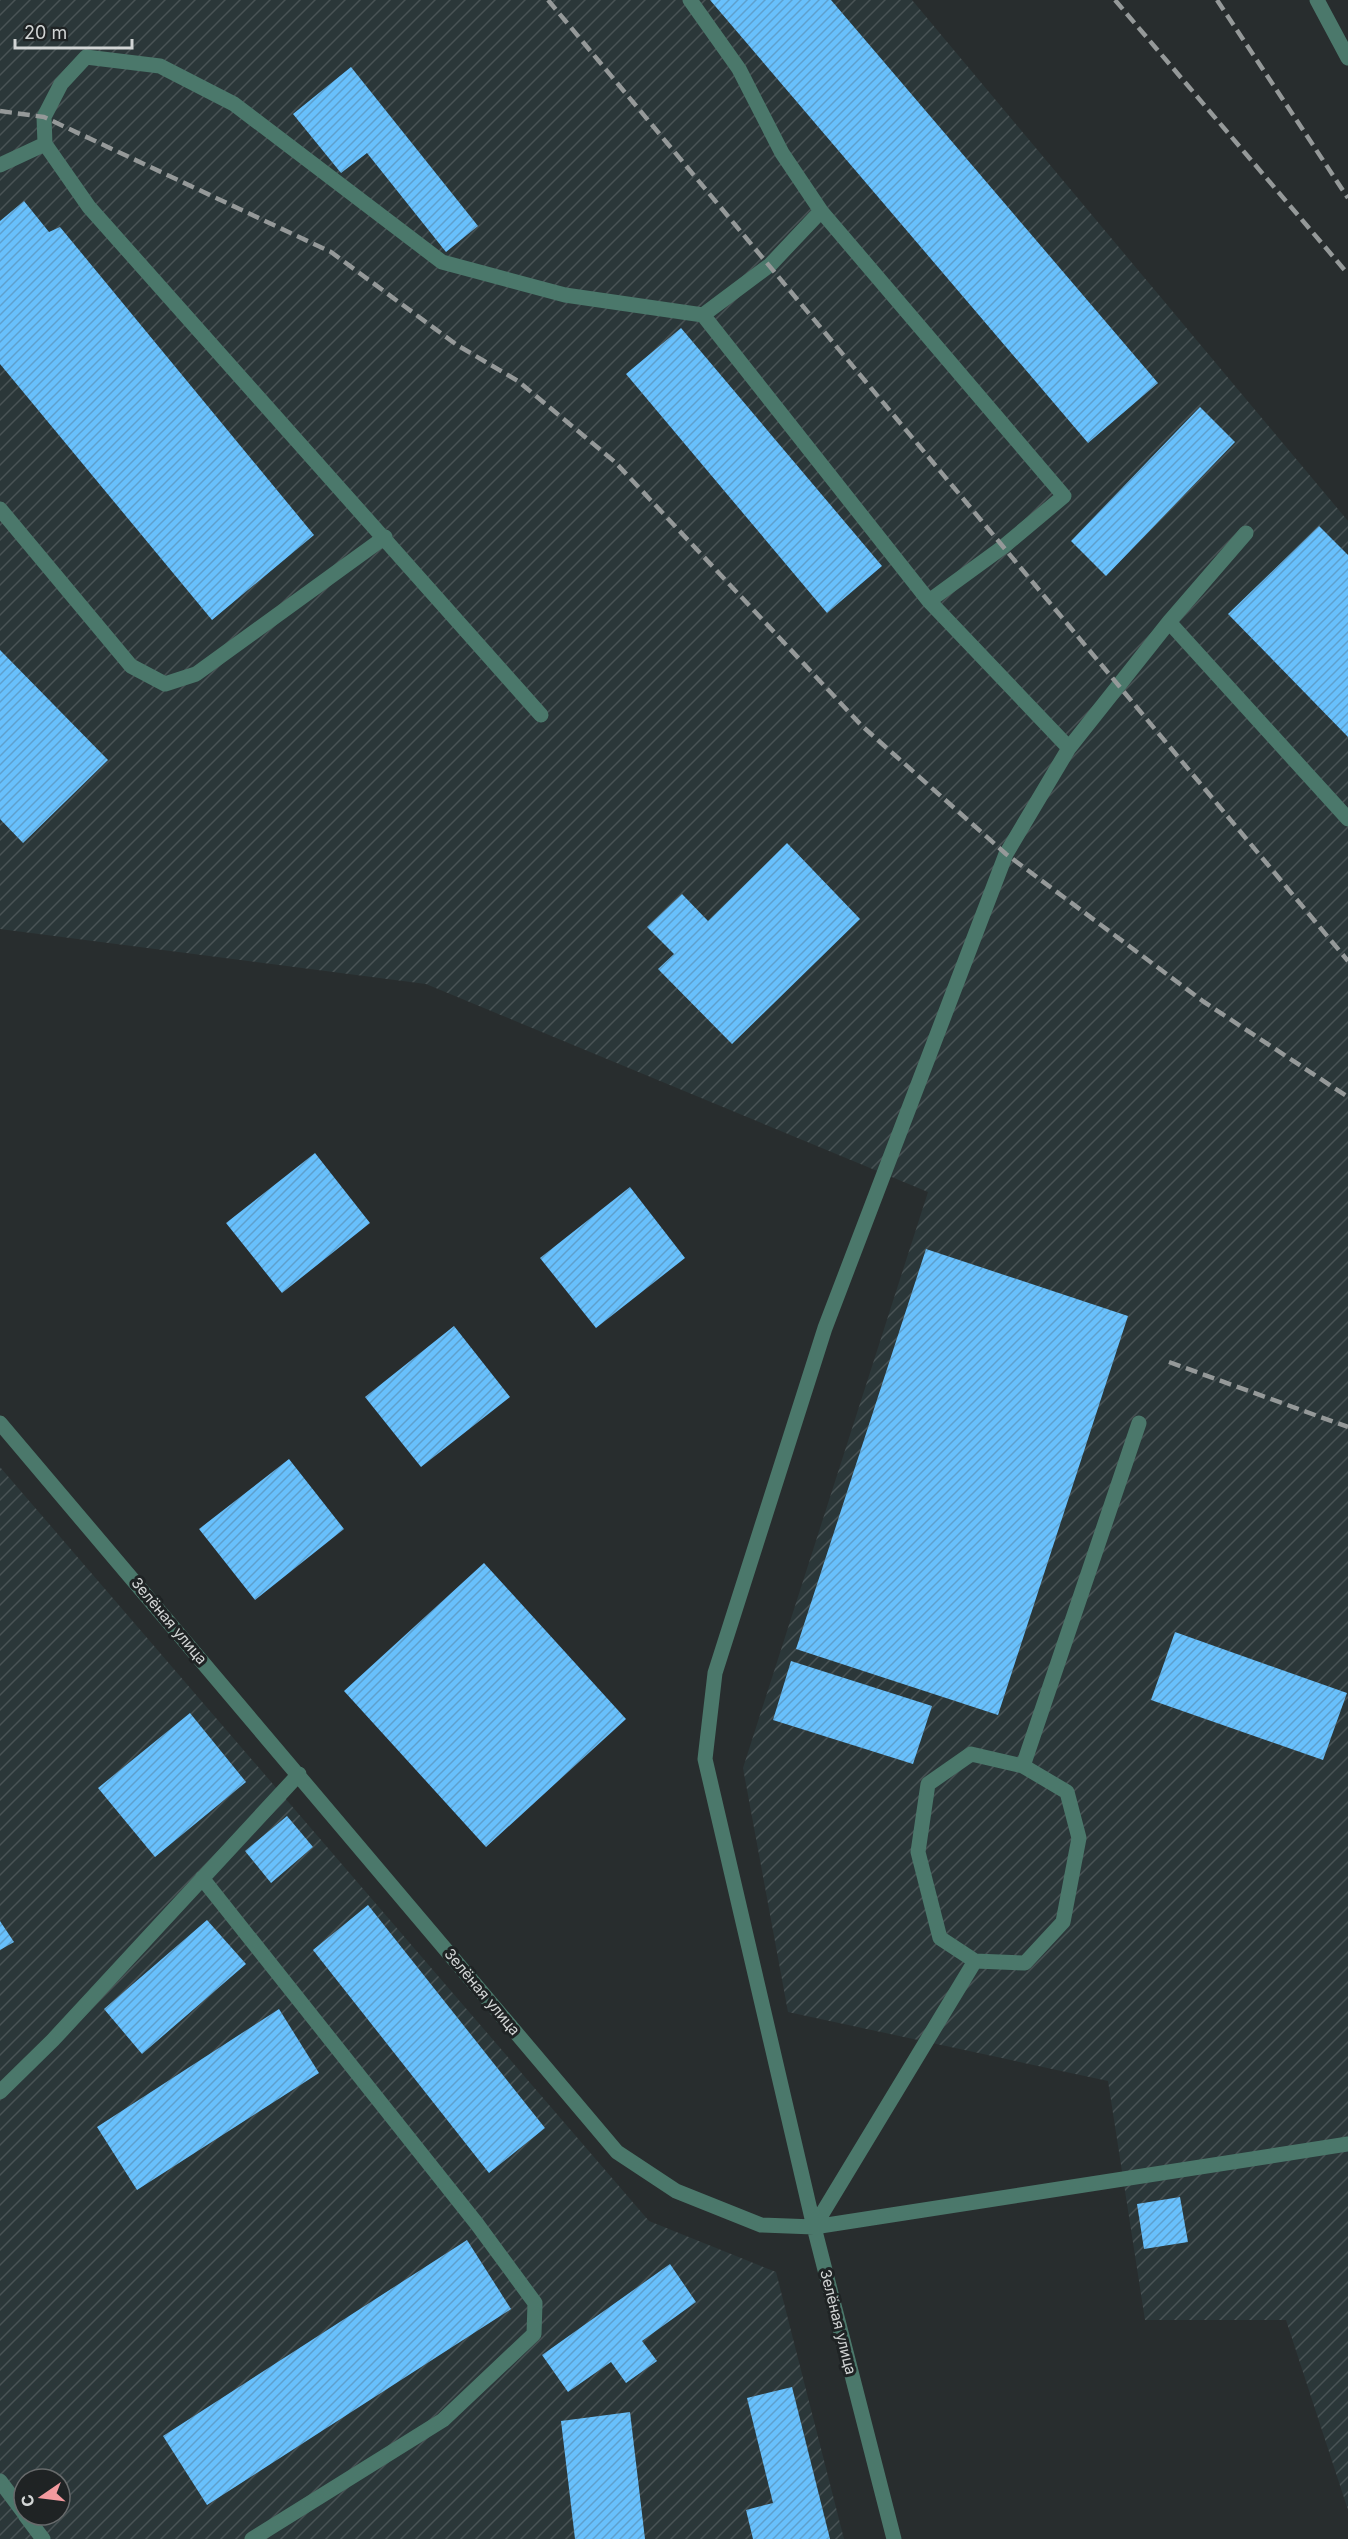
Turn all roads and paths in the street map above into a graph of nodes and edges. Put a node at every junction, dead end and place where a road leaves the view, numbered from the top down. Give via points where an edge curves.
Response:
1 (690, 0) edge
2 (1317, 0) edge
3 (1348, 58) edge
4 (45, 144) junction
5 (0, 165) edge
6 (821, 211) junction
7 (703, 315) junction
8 (0, 510) edge
9 (1246, 533) dead end
10 (385, 537) junction
11 (929, 601) junction
12 (1169, 622) junction
13 (542, 715) dead end
14 (1069, 748) junction
15 (1348, 819) edge
16 (1139, 1422) dead end
17 (0, 1423) edge
18 (1023, 1766) junction
19 (299, 1774) junction
20 (202, 1878) junction
21 (975, 1961) junction
22 (0, 2092) edge
23 (1348, 2144) edge
24 (813, 2227) junction
25 (0, 2481) edge
26 (12, 2497) edge
27 (252, 2539) edge
28 (894, 2539) edge

1 - 6 street via 739,69 782,153
2 - 3 street
4 - 5 street
4 - 7 street via 44,117 61,84 86,57 160,66 234,104 442,262 565,295
4 - 10 street via 89,207
6 - 7 street via 770,265
6 - 11 street via 1064,496
7 - 11 street
8 - 10 street via 131,666 165,684 196,674
9 - 12 street
10 - 13 street
11 - 14 street
12 - 14 street
12 - 15 street
14 - 24 street via 1006,854 825,1328 715,1673 705,1759
16 - 18 street
17 - 19 street, Зелёная улица
18 - 21 street via 1067,1792 1079,1838 1063,1922 1026,1964
18 - 21 street via 970,1754 928,1784 918,1852 940,1938
19 - 20 street
19 - 24 street, Зелёная улица via 617,2152 676,2192 761,2225
20 - 22 street
20 - 27 street via 477,2224 535,2303 534,2334 443,2421
21 - 24 street
23 - 24 street
24 - 28 street, Зелёная улица
25 - 26 street

